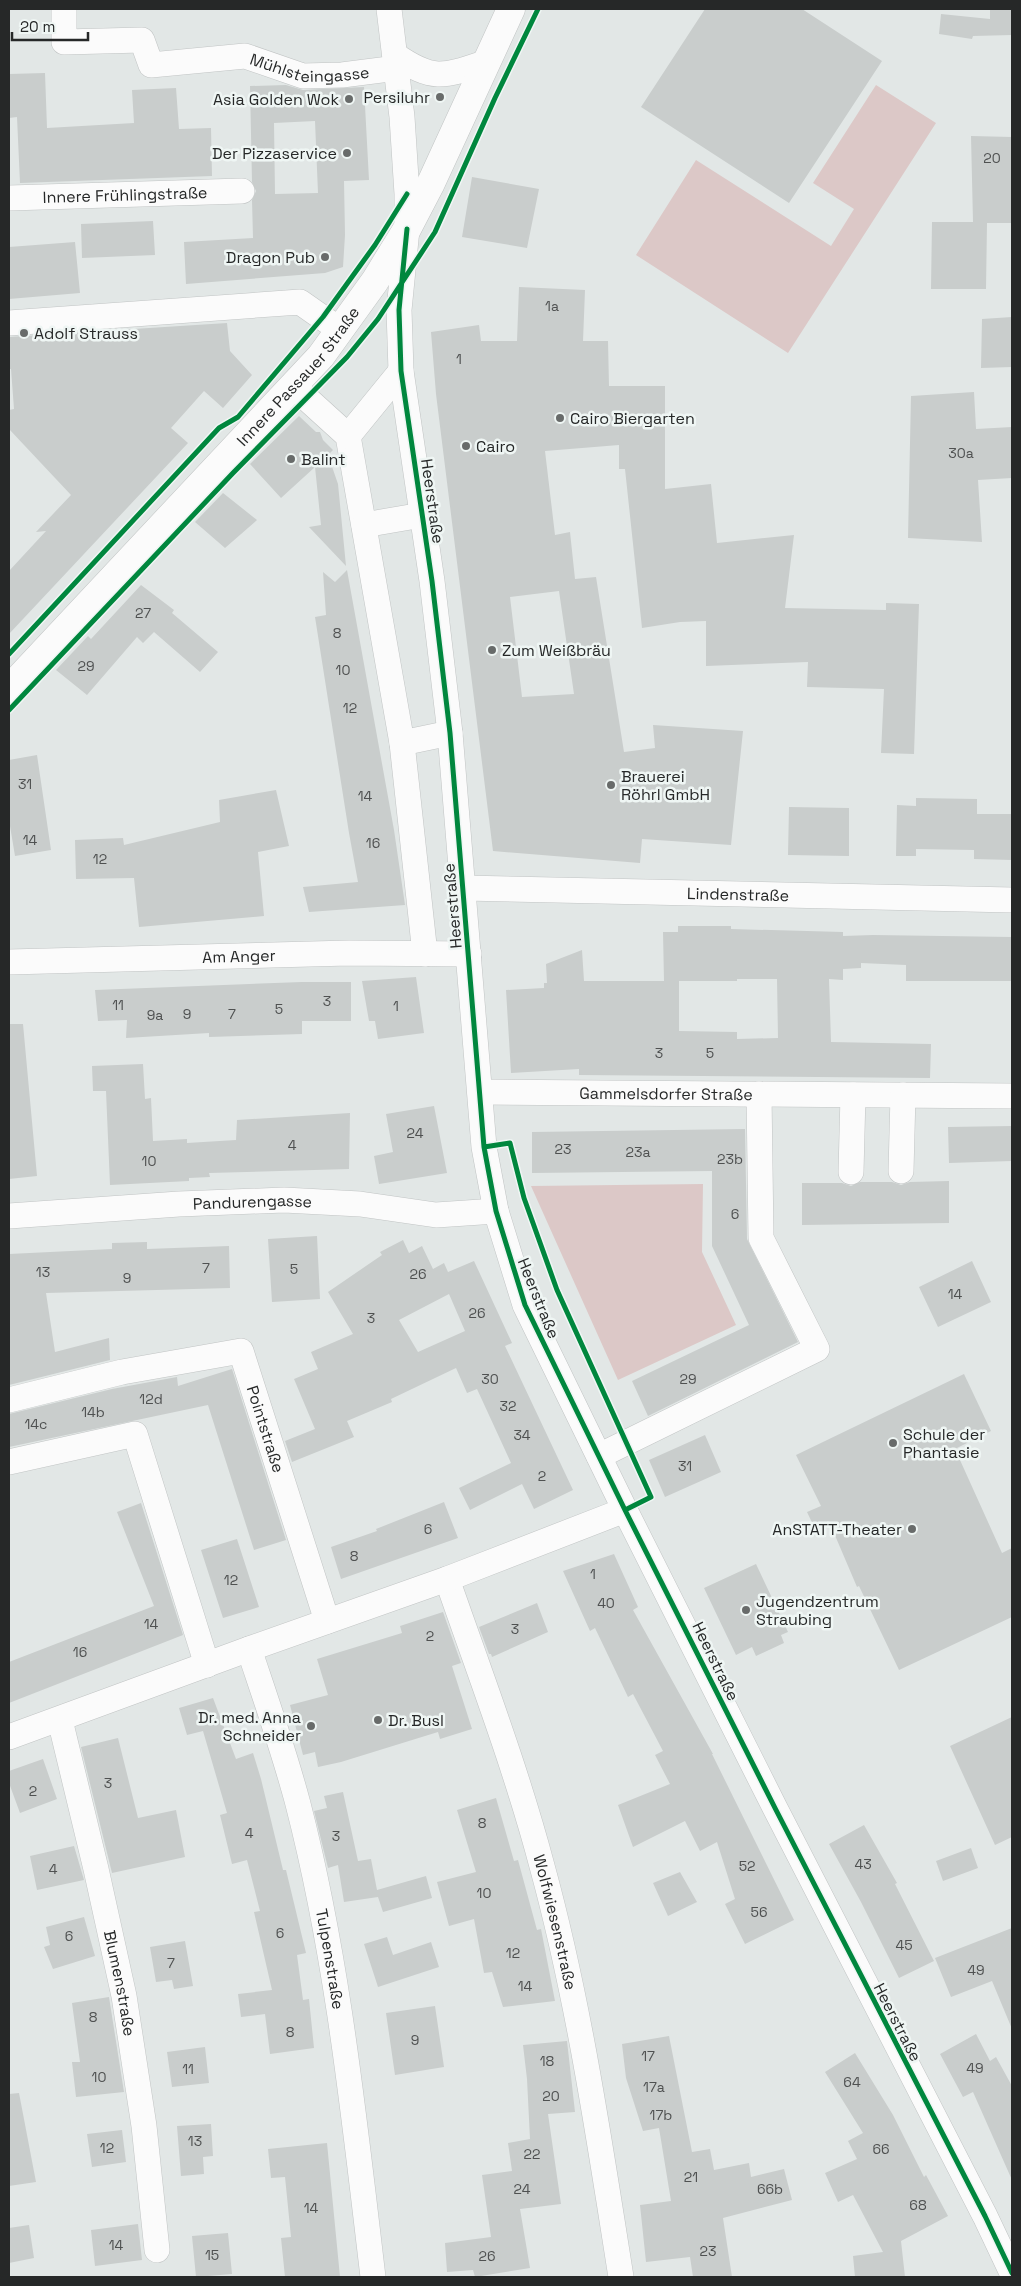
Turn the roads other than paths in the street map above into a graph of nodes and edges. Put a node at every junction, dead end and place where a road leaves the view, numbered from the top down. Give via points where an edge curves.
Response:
1 (64, 9) edge
2 (389, 9) edge
3 (510, 9) edge
4 (396, 62) junction
5 (484, 63) junction
6 (242, 191) dead end
7 (9, 198) edge
8 (407, 229) junction
9 (9, 322) edge
10 (340, 330) junction
11 (401, 371) junction
12 (294, 387) junction
13 (348, 436) junction
14 (422, 515) junction
15 (364, 525) junction
16 (9, 689) edge
17 (450, 733) junction
18 (402, 743) junction
19 (463, 888) junction
20 (1012, 900) edge
21 (425, 954) junction
22 (469, 954) junction
23 (9, 962) edge
24 (480, 1092) junction
25 (759, 1094) junction
26 (853, 1095) junction
27 (903, 1095) junction
28 (1012, 1096) edge
29 (901, 1171) dead end
30 (851, 1172) dead end
31 (496, 1212) junction
32 (9, 1216) edge
33 (9, 1400) edge
34 (599, 1456) junction
35 (9, 1462) edge
36 (625, 1510) junction
37 (447, 1579) junction
38 (327, 1621) junction
39 (249, 1649) junction
40 (207, 1665) junction
41 (60, 1720) junction
42 (9, 1737) edge
43 (157, 2250) dead end
44 (1012, 2273) edge
45 (373, 2277) edge
46 (621, 2277) edge

1 - 4 street, Mühlsteingasse via 64,42 142,40 151,65 245,56 303,76 342,75
2 - 4 street, Mühlsteingasse
3 - 5 main road, Innere Passauer Straße
4 - 5 street via 432,74 457,72
4 - 8 street, Mühlsteingasse
5 - 8 main road, Innere Passauer Straße
6 - 7 street, Innere Frühlingstraße
8 - 10 main road, Innere Passauer Straße
8 - 11 street, Heerstraße via 399,310
9 - 10 street via 300,302
10 - 12 main road, Innere Passauer Straße
11 - 13 street
11 - 14 street, Heerstraße
12 - 13 street
12 - 16 main road, Innere Passauer Straße
13 - 15 street, Heerstraße
14 - 15 street, Heerstraße
14 - 17 street, Heerstraße
15 - 18 street, Heerstraße
17 - 18 street
17 - 19 street, Heerstraße
18 - 21 street, Heerstraße
19 - 20 street, Lindenstraße
19 - 22 street, Heerstraße
21 - 22 street, Am Anger
21 - 23 street, Am Anger
22 - 24 street, Heerstraße
24 - 25 street, Gammelsdorfer Straße
24 - 31 street, Heerstraße via 484,1147
25 - 26 street, Gammelsdorfer Straße
25 - 34 street via 761,1238 817,1349
26 - 27 street, Gammelsdorfer Straße
26 - 30 street
27 - 28 street, Gammelsdorfer Straße
27 - 29 street
31 - 32 street, Pandurengasse via 436,1215 360,1204 284,1200
31 - 34 street, Heerstraße via 525,1305
33 - 38 street, Pointstraße via 122,1372 241,1351
34 - 36 street, Heerstraße
35 - 40 street via 135,1434
36 - 37 street
36 - 44 street, Heerstraße
37 - 38 street
37 - 46 street, Wolfwiesenstraße via 542,1866 583,2045
38 - 39 street
39 - 40 street
39 - 45 street, Tulpenstraße via 298,1803 315,1878 349,2070
40 - 41 street
41 - 42 street
41 - 43 street, Blumenstraße via 124,1996 144,2126

